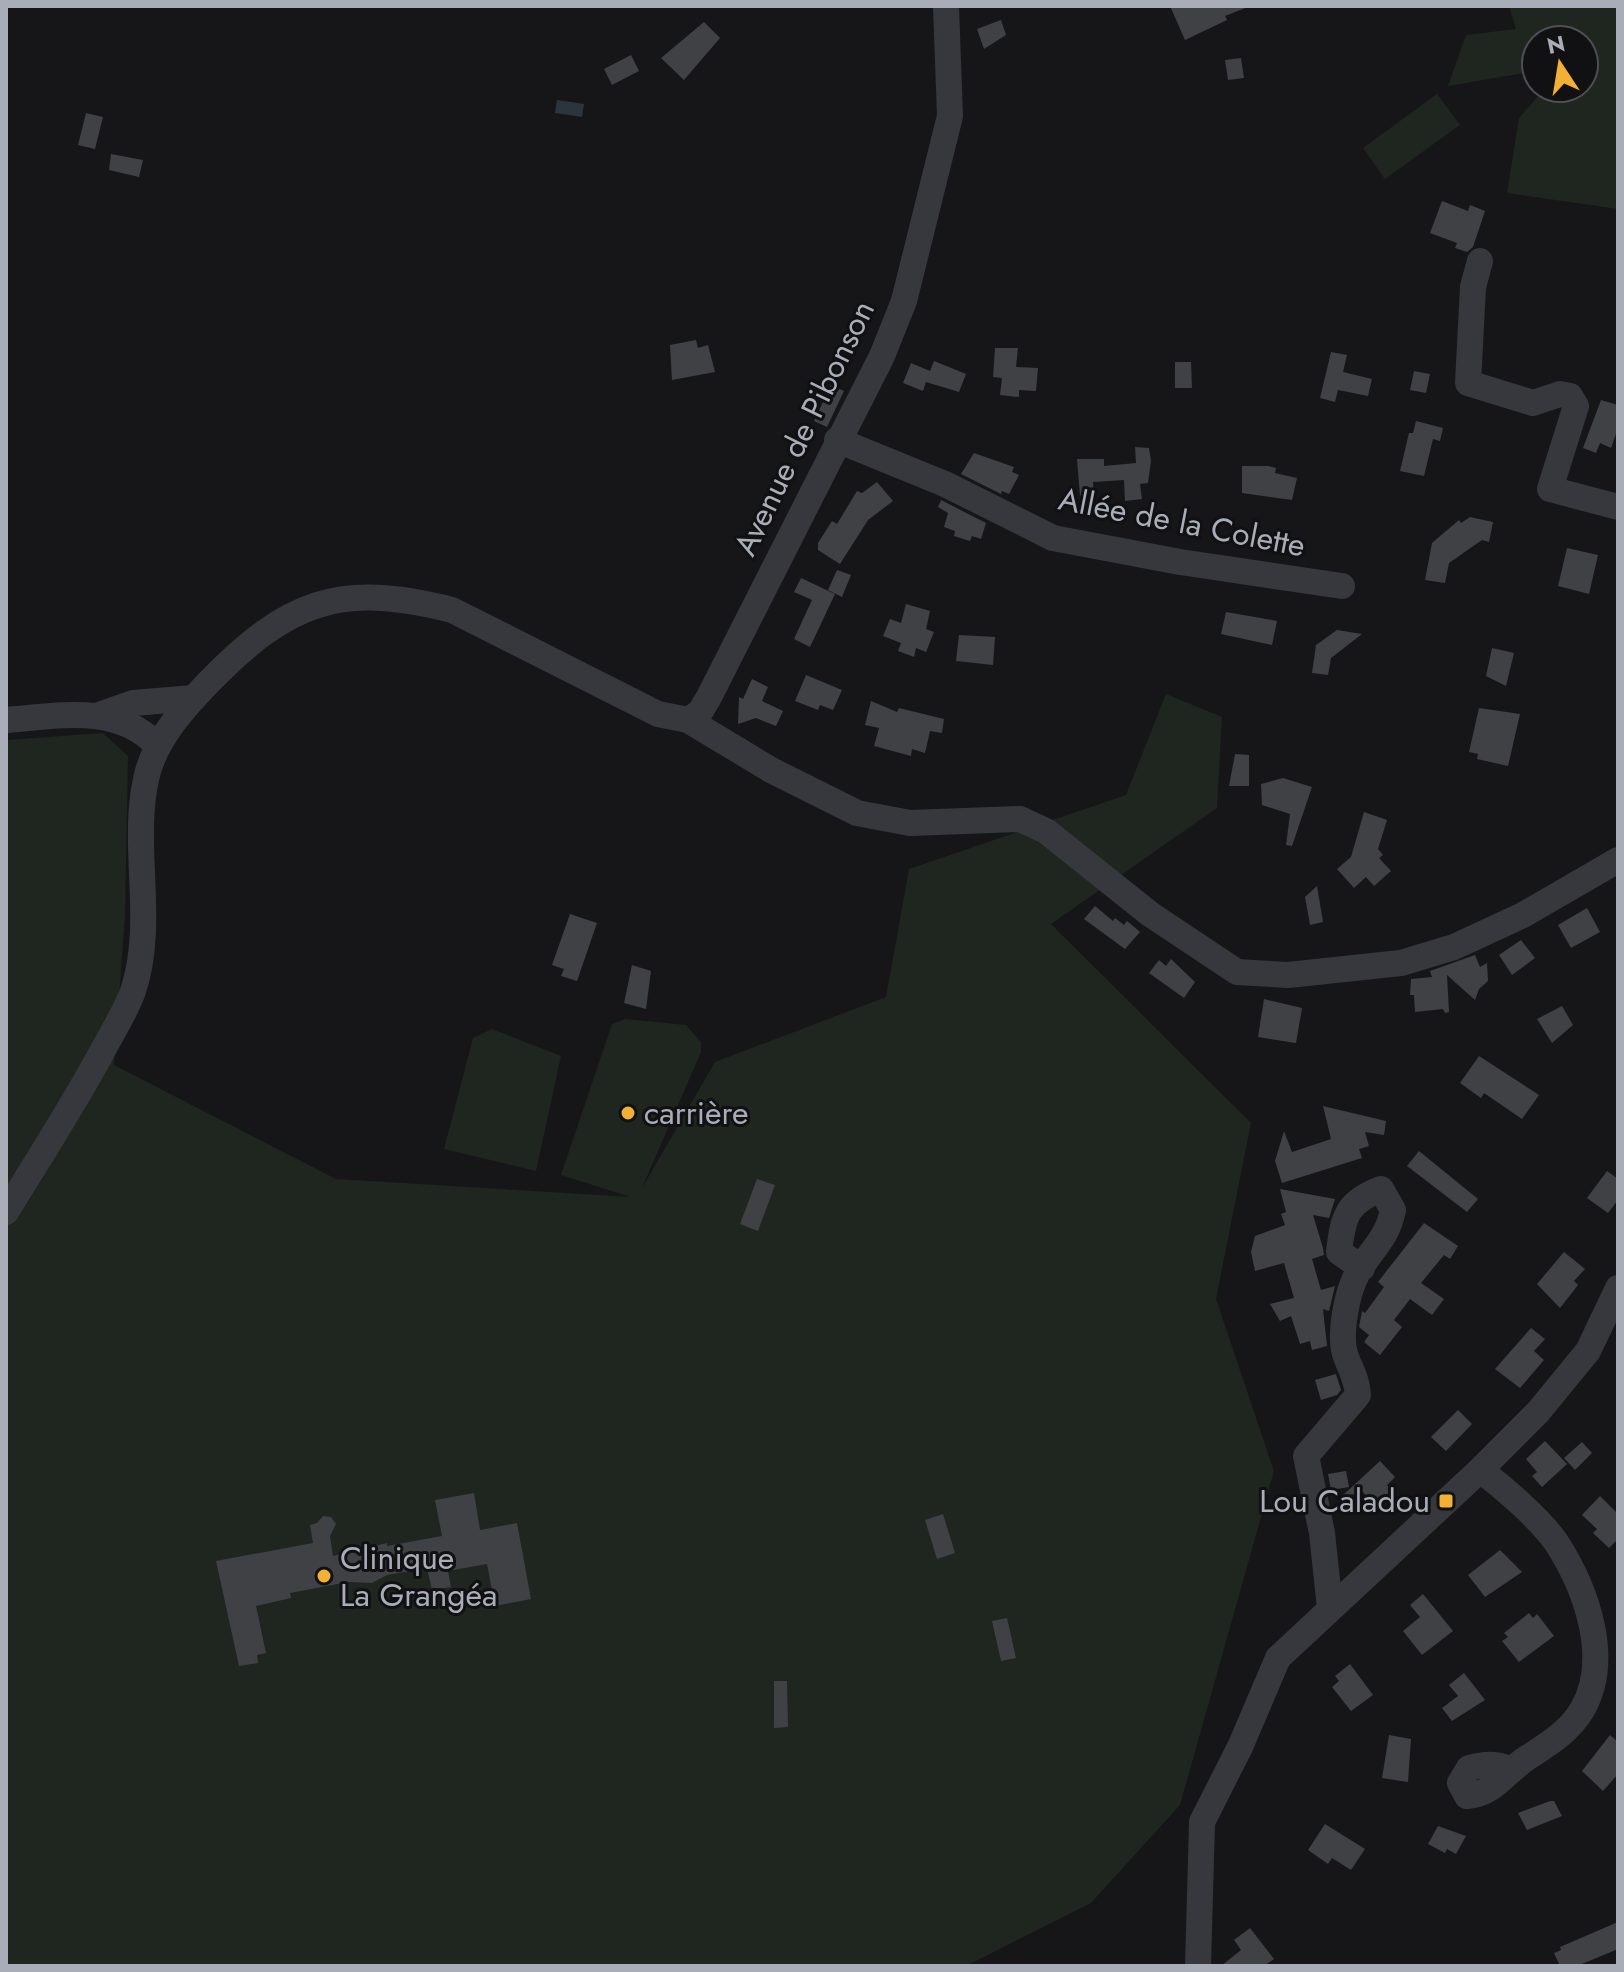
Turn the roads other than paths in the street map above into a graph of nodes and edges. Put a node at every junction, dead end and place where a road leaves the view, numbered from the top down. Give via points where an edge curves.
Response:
1 (946, 6) edge
2 (1480, 261) dead end
3 (837, 440) junction
4 (1618, 507) edge
5 (1342, 586) dead end
6 (194, 698) junction
7 (99, 715) junction
8 (6, 720) edge
9 (688, 720) junction
10 (158, 746) junction
11 (1618, 860) edge
12 (6, 1212) edge
13 (1362, 1268) dead end
14 (1618, 1288) edge
15 (1480, 1470) junction
16 (1330, 1608) junction
17 (1510, 1769) dead end
18 (1198, 1966) edge

1 - 3 street, Avenue de Pibonson via 950,116 921,235 904,301 882,356
2 - 4 street via 1473,287 1468,383 1533,403 1570,396 1576,406 1550,489
3 - 5 street, Allée de la Colette via 945,484 1053,538
3 - 9 street, Avenue de Pibonson via 709,697
6 - 7 street via 133,703
6 - 9 street via 245,645 284,617 329,600 387,599 452,610 658,714
6 - 10 street
7 - 8 street
7 - 10 street via 126,721
9 - 11 street via 857,813 910,823 1020,819 1046,831 1150,914 1237,972 1288,975 1401,963 1454,947 1523,915
10 - 12 street via 145,779 143,924 133,990 67,1118
13 - 16 street via 1345,1314 1344,1353 1356,1375 1358,1395 1306,1456
14 - 15 street via 1588,1351
15 - 16 street
15 - 17 street via 1555,1540 1583,1594 1595,1659 1581,1713 1559,1737
16 - 18 street via 1278,1658 1202,1822

